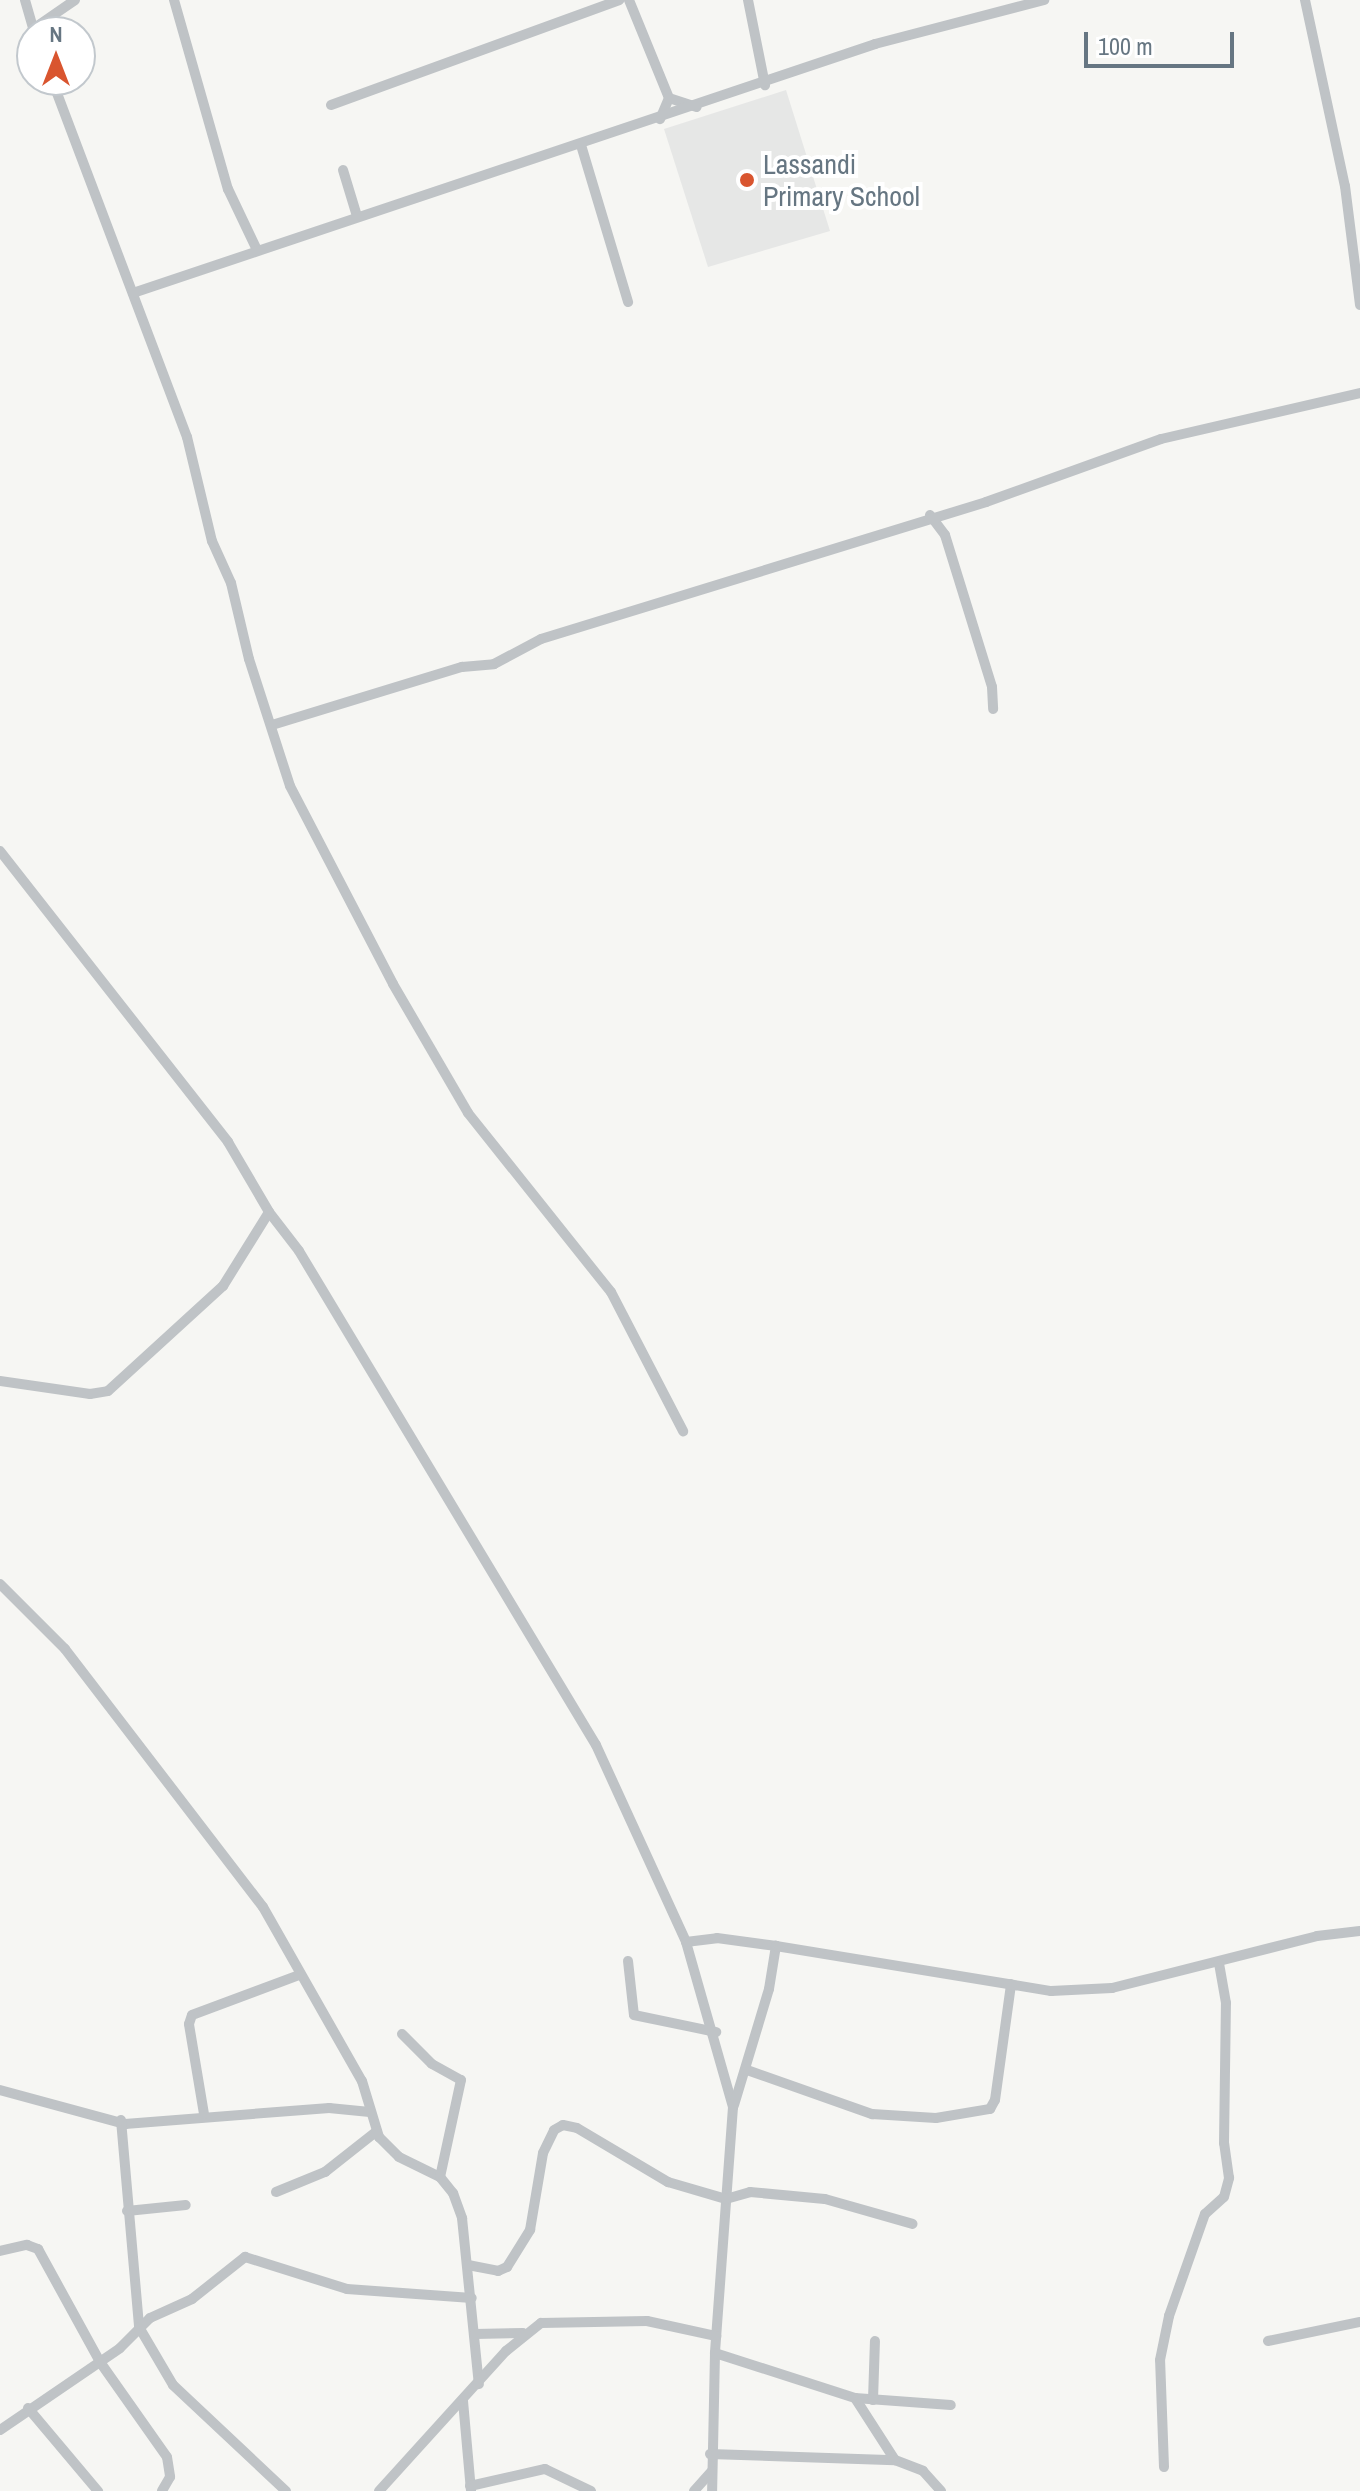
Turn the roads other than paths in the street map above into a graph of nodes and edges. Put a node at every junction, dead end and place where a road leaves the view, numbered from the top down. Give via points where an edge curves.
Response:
1 (75, 0) edge
2 (174, 0) edge
3 (620, 0) edge
4 (629, 0) edge
5 (748, 0) edge
6 (1044, 0) edge
7 (1305, 0) edge
8 (53, 16) edge
9 (765, 85) junction
10 (58, 96) edge
11 (669, 98) junction
12 (331, 105) dead end
13 (697, 107) junction
14 (660, 119) junction
15 (581, 145) junction
16 (343, 170) dead end
17 (357, 216) junction
18 (256, 248) junction
19 (133, 293) junction
20 (628, 302) dead end
21 (1360, 305) edge
22 (1360, 393) edge
23 (930, 515) junction
24 (993, 709) dead end
25 (272, 725) junction
26 (0, 851) edge
27 (269, 1212) junction
28 (0, 1381) edge
29 (683, 1431) dead end
30 (0, 1584) edge
31 (1360, 1931) edge
32 (686, 1942) junction
33 (776, 1946) junction
34 (628, 1961) dead end
35 (1219, 1964) junction
36 (299, 1975) junction
37 (1011, 1984) junction
38 (716, 2032) junction
39 (402, 2034) dead end
40 (747, 2070) junction
41 (0, 2090) edge
42 (733, 2107) junction
43 (370, 2112) junction
44 (204, 2114) junction
45 (121, 2120) junction
46 (377, 2131) junction
47 (440, 2177) junction
48 (276, 2192) dead end
49 (726, 2199) junction
50 (186, 2205) dead end
51 (127, 2211) junction
52 (913, 2224) dead end
53 (0, 2251) edge
54 (468, 2265) junction
55 (472, 2298) junction
56 (1360, 2322) edge
57 (139, 2327) junction
58 (523, 2333) junction
59 (475, 2334) junction
60 (716, 2336) junction
61 (875, 2341) dead end
62 (1268, 2341) dead end
63 (715, 2353) junction
64 (100, 2362) junction
65 (479, 2384) junction
66 (855, 2398) junction
67 (873, 2400) junction
68 (463, 2401) junction
69 (951, 2405) dead end
70 (28, 2408) junction
71 (0, 2430) edge
72 (710, 2454) junction
73 (895, 2460) junction
74 (1164, 2467) dead end
75 (712, 2471) junction
76 (471, 2488) edge
77 (98, 2491) edge
78 (162, 2491) edge
79 (286, 2491) edge
80 (379, 2491) edge
81 (591, 2491) edge
82 (694, 2491) edge
83 (712, 2491) edge
84 (941, 2491) edge

1 - 8 street
2 - 18 street via 228,189
3 - 12 street
4 - 11 street
5 - 9 street
6 - 9 street via 875,44
7 - 21 street via 1345,186
9 - 13 street
10 - 19 street
11 - 13 street
11 - 14 street
13 - 14 street
14 - 15 street
15 - 17 street
15 - 20 street
16 - 17 street
17 - 18 street
18 - 19 street
19 - 25 street via 187,437 207,527 231,583
22 - 23 street via 1161,439 986,502
23 - 24 street via 945,535 992,687
23 - 25 street via 827,553 682,591 541,639 494,664 462,667
25 - 29 street via 290,786 468,1113 611,1292
26 - 27 street via 228,1142
27 - 28 street via 223,1286 108,1391 90,1394
27 - 32 street via 299,1251 596,1745
30 - 36 street via 65,1649 263,1907
31 - 35 street via 1317,1936
32 - 33 street via 717,1938
32 - 38 street
33 - 37 street
33 - 40 street
34 - 38 street via 634,2015
35 - 37 street via 1112,1988 1051,1991
35 - 74 street via 1226,2003 1224,2143 1229,2178 1224,2197 1205,2214 1169,2316 1159,2371
36 - 43 street via 362,2081
36 - 44 street via 192,2015 189,2024
37 - 40 street via 990,2109 936,2118 872,2114
38 - 42 street
39 - 47 street via 432,2064 461,2080
40 - 42 street
41 - 45 street
42 - 49 street
43 - 44 street via 329,2108
43 - 46 street
44 - 45 street via 125,2124
45 - 51 street
46 - 47 street via 399,2157
46 - 48 street via 325,2172
47 - 54 street via 462,2218
49 - 52 street via 750,2192 825,2199
49 - 54 street via 668,2182 577,2128 563,2125 554,2130 543,2153 530,2230 507,2267 498,2271
49 - 60 street
50 - 51 street
51 - 57 street
53 - 64 street via 27,2245 38,2249
54 - 55 street
55 - 57 street via 347,2289 245,2257 192,2299
55 - 59 street
56 - 62 street
57 - 64 street
57 - 79 street via 173,2385
58 - 59 street
58 - 60 street via 564,2319 647,2321
58 - 65 street
59 - 65 street
60 - 63 street
61 - 67 street
63 - 66 street
63 - 72 street
64 - 70 street
64 - 78 street via 167,2457 170,2477
65 - 68 street
66 - 67 street
66 - 73 street
67 - 69 street
68 - 76 street
68 - 80 street
70 - 71 street
70 - 77 street
72 - 73 street
72 - 75 street
73 - 84 street via 923,2471
75 - 82 street
75 - 83 street
76 - 81 street via 545,2469

